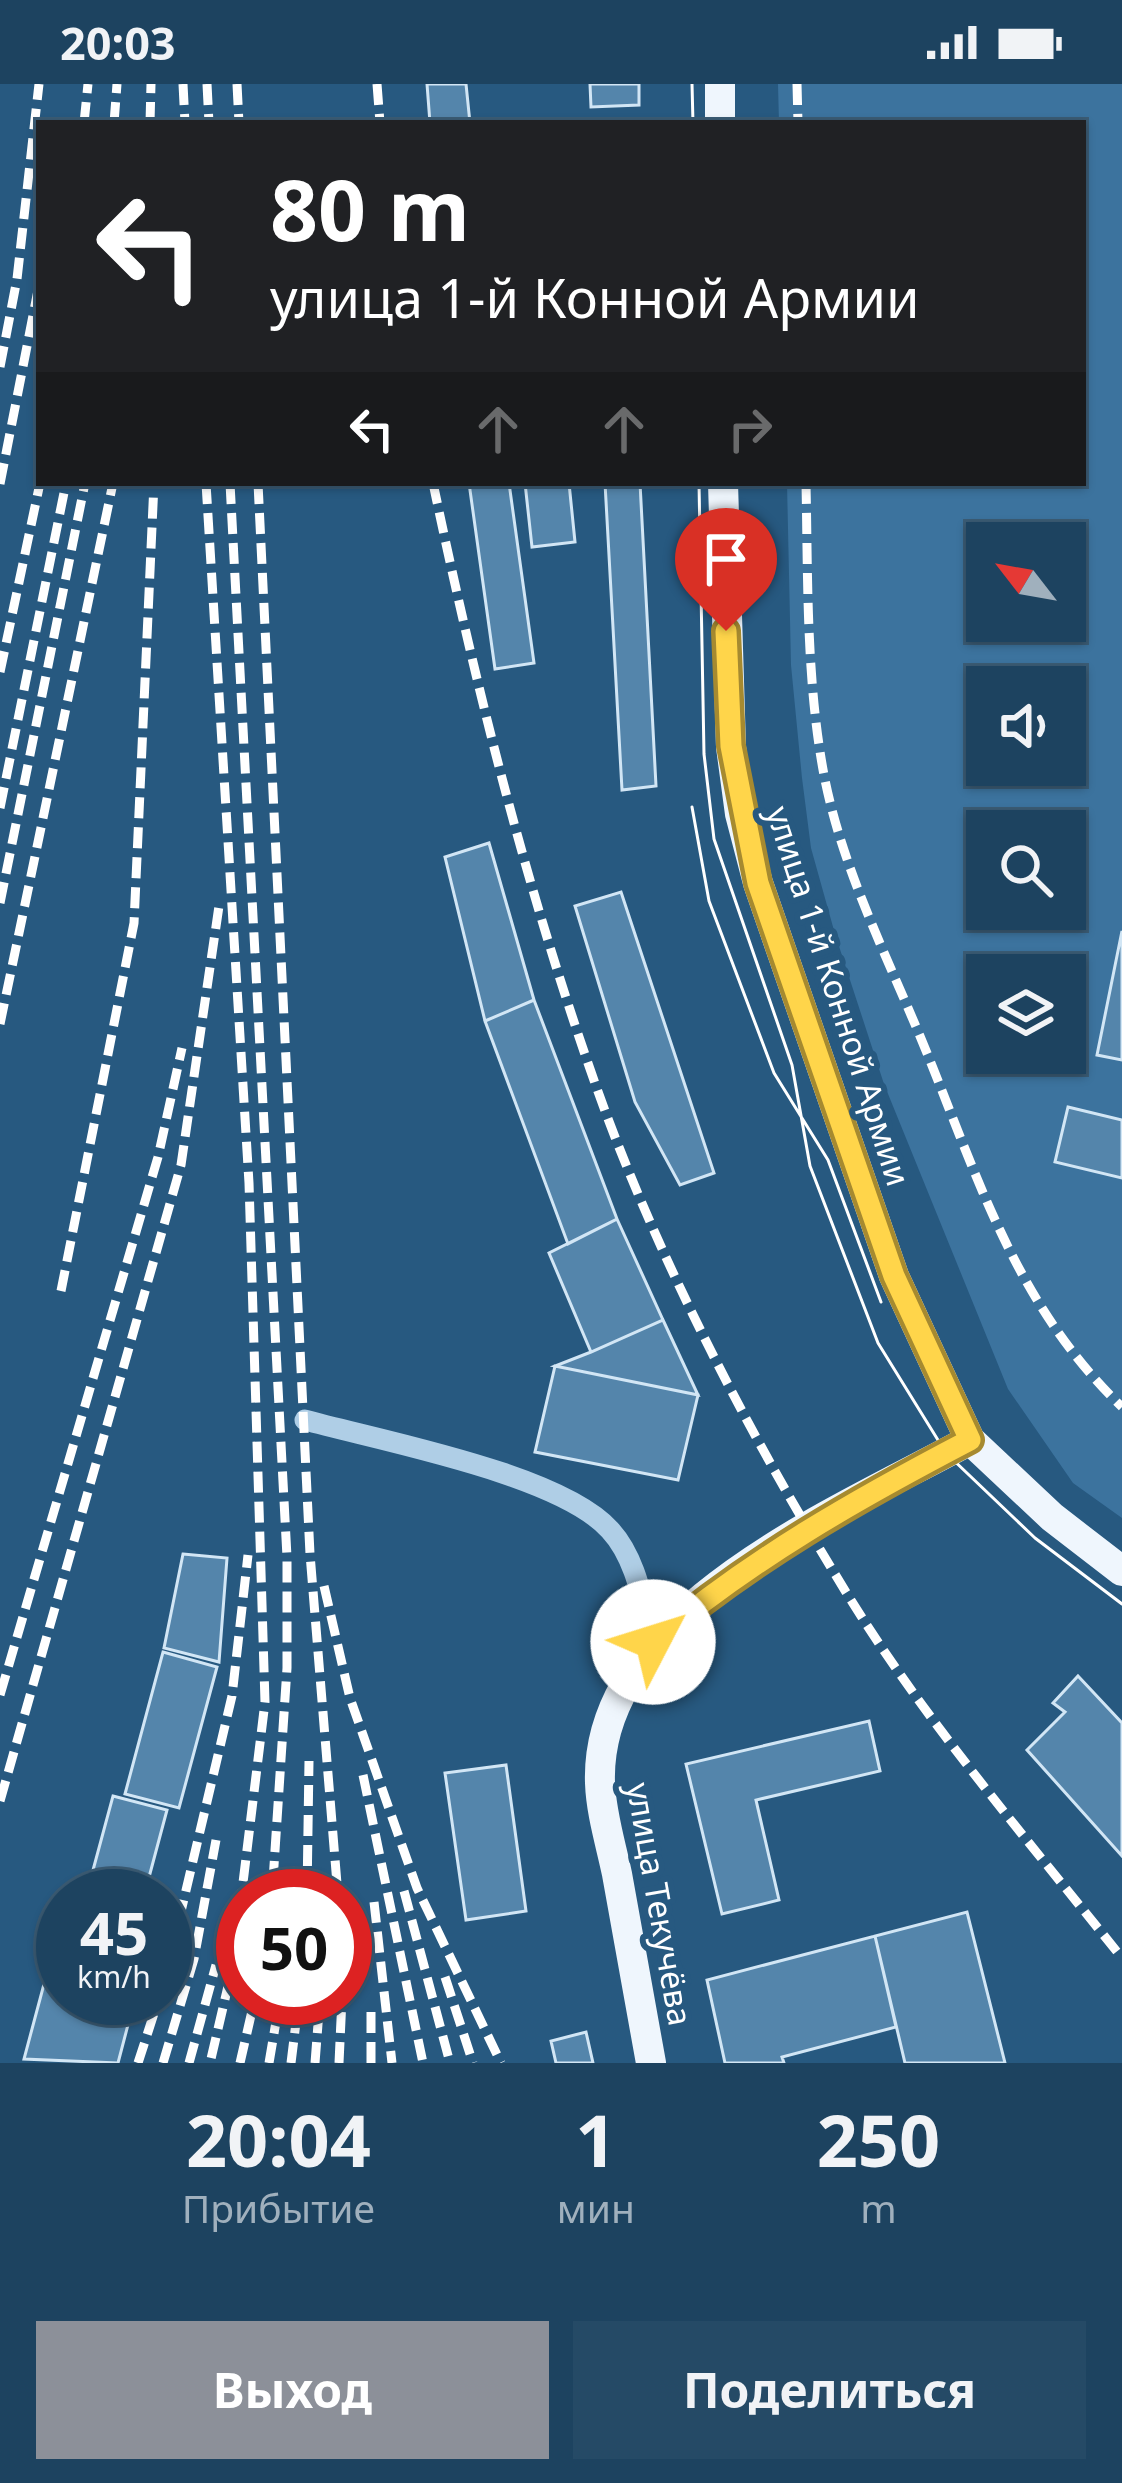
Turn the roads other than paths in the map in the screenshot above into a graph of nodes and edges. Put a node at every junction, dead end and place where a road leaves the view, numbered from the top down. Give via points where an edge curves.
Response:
1 (720, 84) edge
2 (720, 120) edge
3 (723, 486) edge
4 (305, 1420) dead end
5 (970, 1440) junction
6 (1122, 1571) edge
7 (653, 1642) junction
8 (651, 2063) edge

1 - 2 main road
3 - 5 main road, улица 1-й Конной Армии via 731,746 758,883 894,1276
4 - 7 lane via 530,1483 582,1508 610,1528 629,1556
5 - 6 main road
5 - 7 main road, улица Текучёва via 816,1522
7 - 8 main road, улица Текучёва via 612,1707 600,1782

